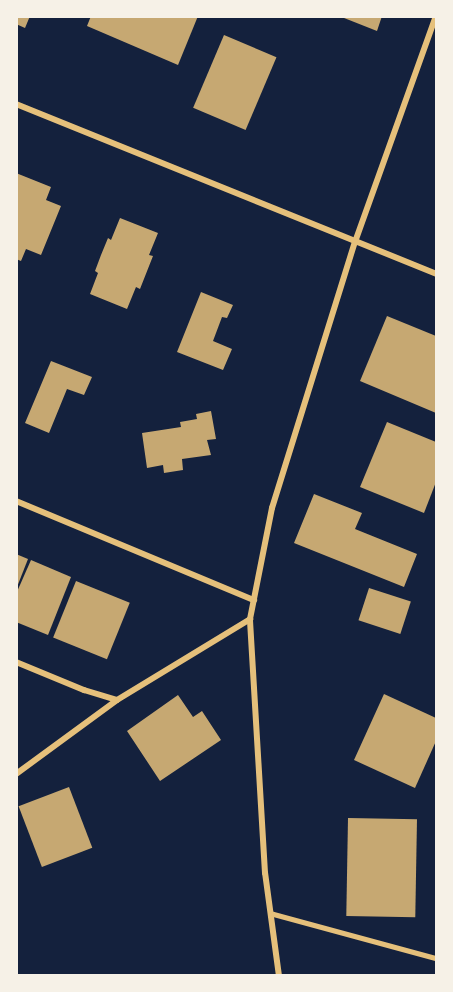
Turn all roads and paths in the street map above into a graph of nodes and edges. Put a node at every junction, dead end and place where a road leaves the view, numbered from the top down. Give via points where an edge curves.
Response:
1 (436, 16) edge
2 (16, 104) edge
3 (355, 242) junction
4 (436, 274) edge
5 (16, 501) edge
6 (254, 600) junction
7 (250, 619) junction
8 (16, 662) edge
9 (117, 700) junction
10 (16, 774) edge
11 (270, 913) junction
12 (436, 958) edge
13 (279, 975) edge

1 - 3 street
2 - 3 street
3 - 4 street
3 - 6 street via 272,508
5 - 6 street
6 - 7 street
7 - 9 street
7 - 11 street
8 - 9 street
9 - 10 street
11 - 12 lane
11 - 13 street

